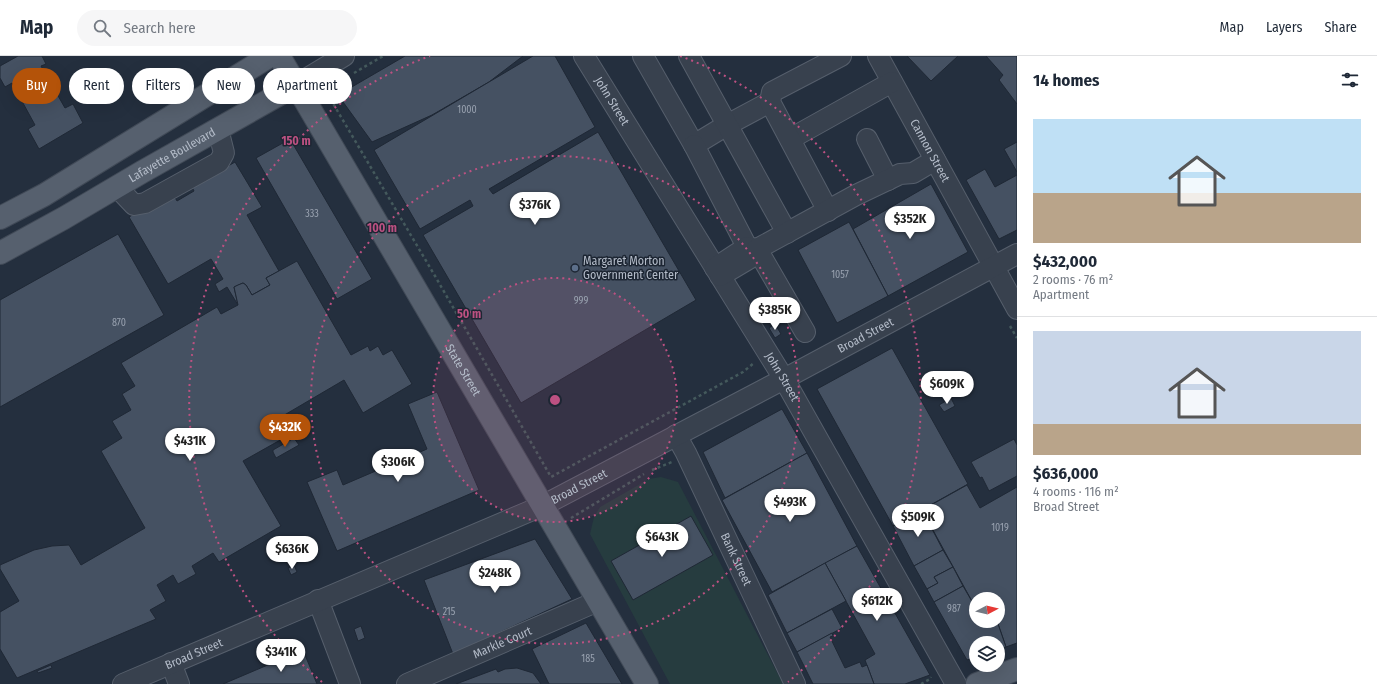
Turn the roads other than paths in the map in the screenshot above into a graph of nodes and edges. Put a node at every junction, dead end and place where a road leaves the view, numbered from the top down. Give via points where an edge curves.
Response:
1 (270, 56) edge
2 (279, 56) edge
3 (344, 56) edge
4 (643, 56) edge
5 (689, 56) edge
6 (841, 56) edge
7 (878, 56) edge
8 (587, 57) edge
9 (286, 68) edge
10 (324, 68) edge
11 (892, 82) junction
12 (770, 102) junction
13 (263, 104) edge
14 (307, 104) edge
15 (727, 125) junction
16 (218, 130) junction
17 (790, 139) junction
18 (867, 139) dead end
19 (694, 145) junction
20 (932, 155) junction
21 (894, 177) junction
22 (117, 187) junction
23 (44, 195) junction
24 (828, 211) junction
25 (0, 218) edge
26 (64, 218) junction
27 (787, 233) junction
28 (752, 248) junction
29 (0, 253) edge
30 (1017, 254) edge
31 (993, 266) junction
32 (718, 272) junction
33 (1013, 317) edge
34 (805, 332) dead end
35 (784, 379) junction
36 (676, 435) junction
37 (542, 506) junction
38 (318, 600) junction
39 (598, 601) junction
40 (171, 664) junction
41 (1017, 669) edge
42 (123, 684) edge
43 (180, 684) edge
44 (350, 684) edge
45 (407, 684) edge
46 (647, 684) edge
47 (796, 684) edge
48 (956, 684) edge
49 (977, 684) edge

1 - 23 main road
2 - 9 main road, State Street
3 - 10 street, Lafayette Boulevard
4 - 19 street
5 - 15 street
6 - 12 street via 772,92
7 - 11 street, Cannon Street
8 - 32 street, John Street
11 - 17 street
11 - 20 street, Cannon Street
12 - 15 street
12 - 17 street
13 - 16 main road, Lafayette Boulevard
14 - 37 main road, State Street
15 - 19 street
15 - 27 street
16 - 22 main road, Lafayette Boulevard
16 - 22 street via 224,153 219,162 212,166 145,203 134,205
17 - 24 street
18 - 21 street
19 - 28 street
20 - 21 street via 913,173
20 - 31 street, Cannon Street
21 - 24 street
22 - 26 main road, Lafayette Boulevard
23 - 25 main road
23 - 26 main road
24 - 27 street
26 - 29 main road, Lafayette Boulevard
27 - 28 street
28 - 32 street via 752,257
28 - 34 street
30 - 31 street, Broad Street
31 - 33 street, Cannon Street
31 - 35 street, Broad Street
32 - 35 street, John Street
35 - 36 street, Broad Street
35 - 48 street, John Street
36 - 37 street, Broad Street
36 - 47 street, Bank Street
37 - 38 street, Broad Street
37 - 39 main road, State Street
38 - 40 street, Broad Street
38 - 44 street
39 - 45 street, Markle Court
39 - 46 main road, State Street
40 - 42 street, Broad Street
40 - 43 street
41 - 49 main road

